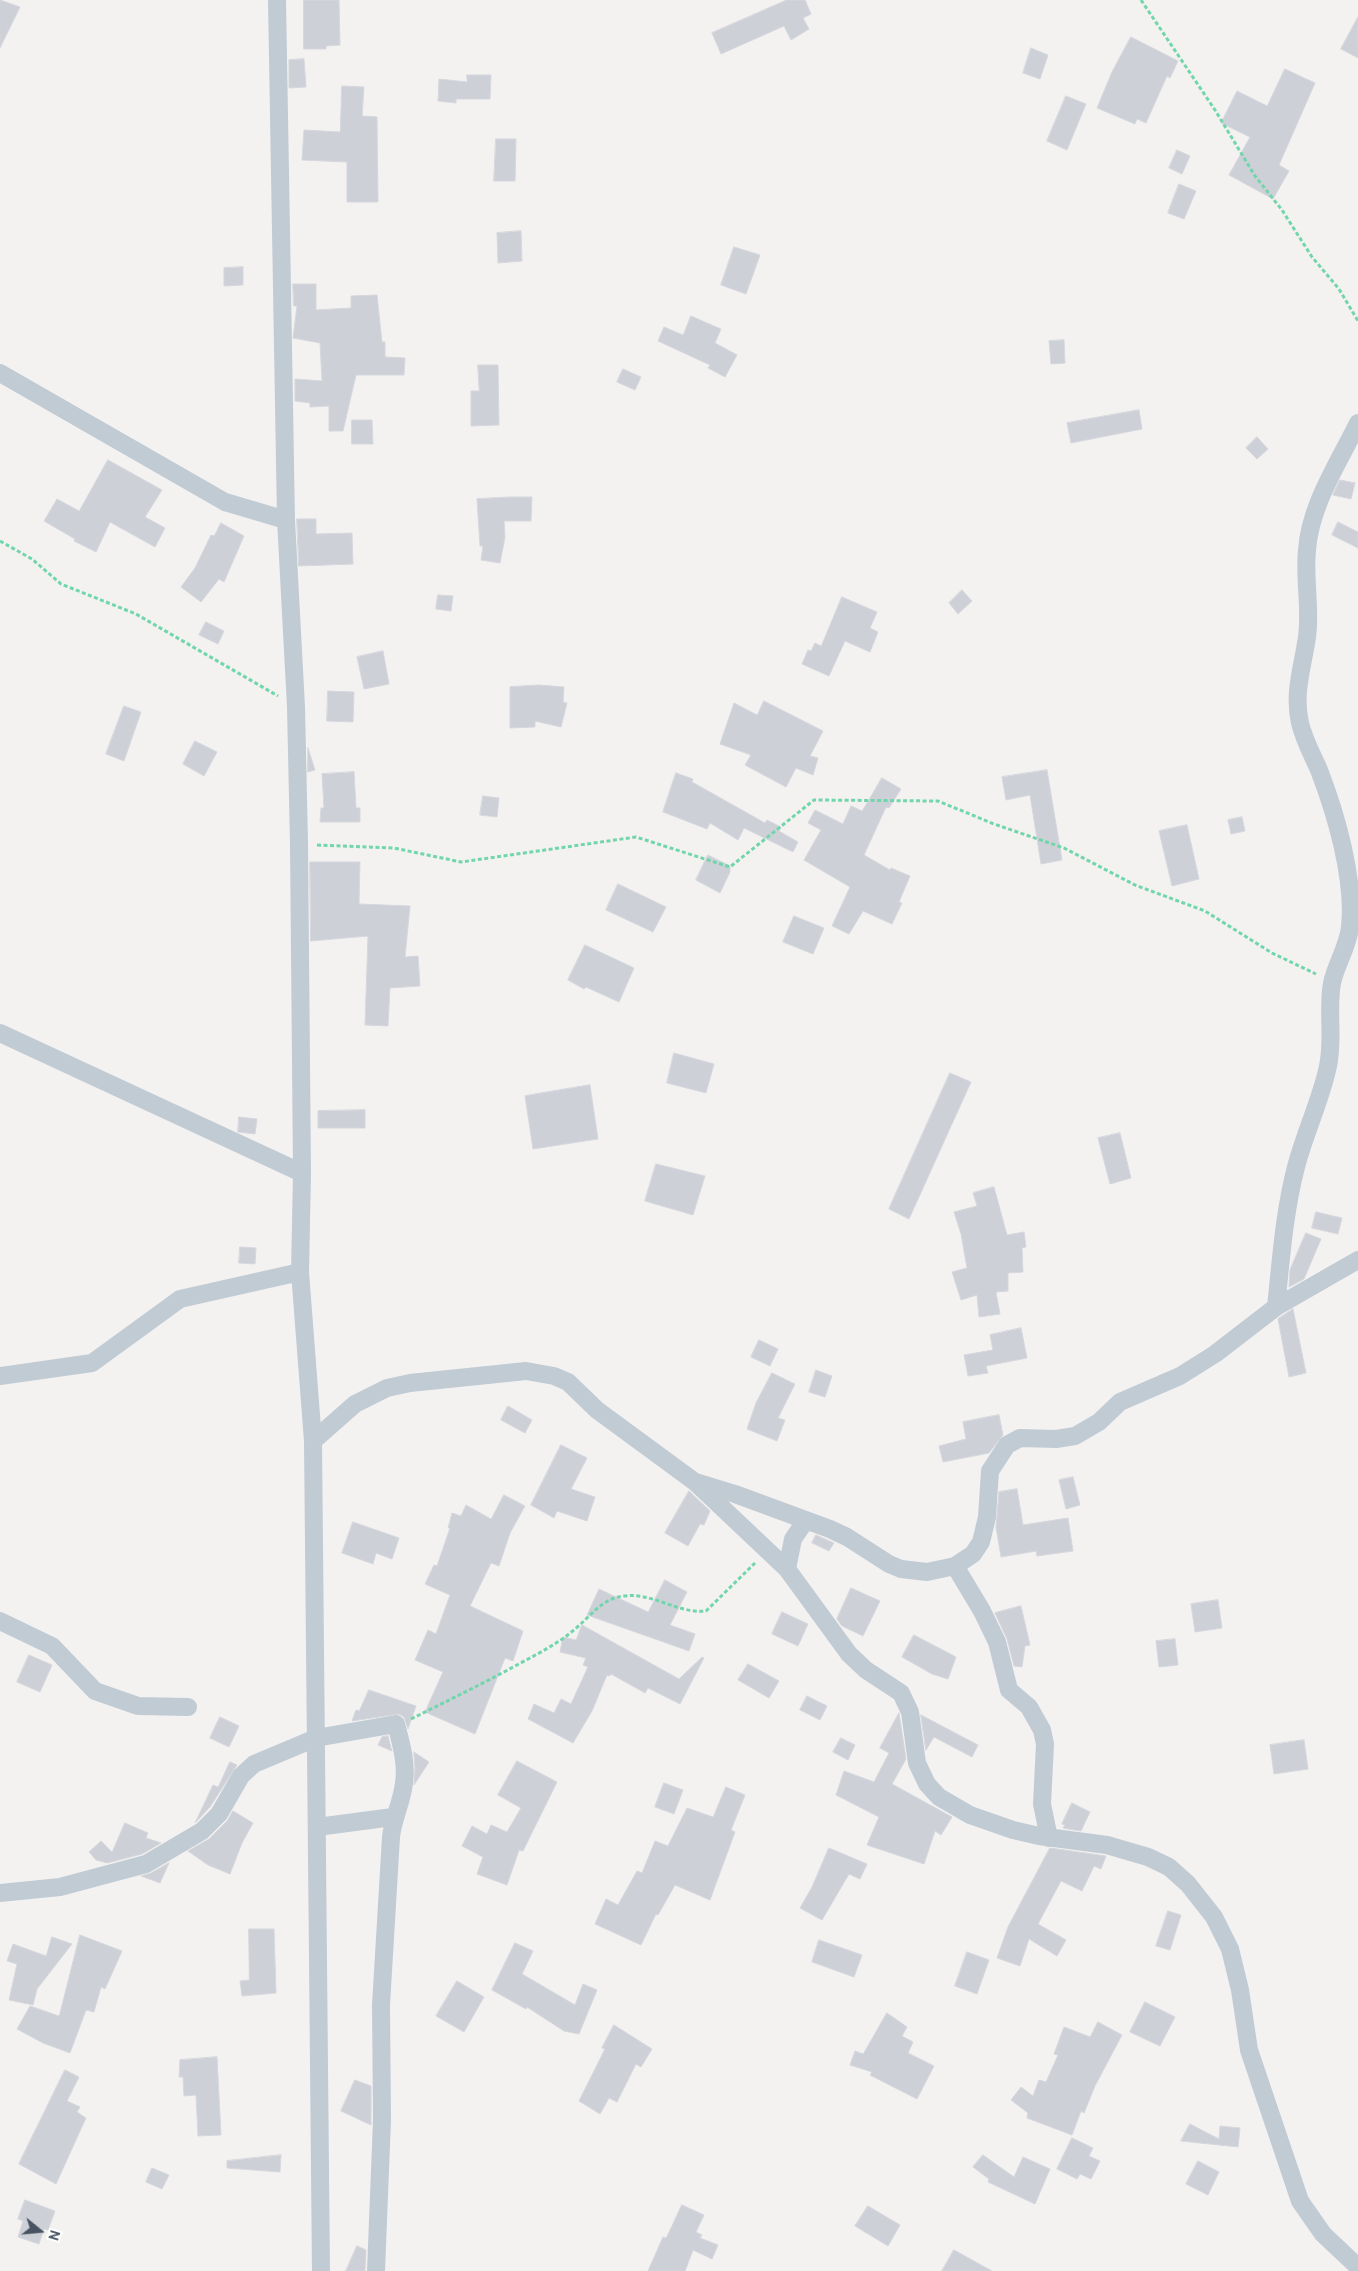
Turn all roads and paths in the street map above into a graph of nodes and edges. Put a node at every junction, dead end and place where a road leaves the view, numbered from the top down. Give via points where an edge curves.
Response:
1 (277, 0) edge
2 (1142, 0) edge
3 (1358, 321) edge
4 (0, 373) edge
5 (1358, 422) edge
6 (286, 520) junction
7 (0, 542) edge
8 (296, 707) junction
9 (299, 844) junction
10 (1332, 982) junction
11 (0, 1033) edge
12 (302, 1173) junction
13 (1358, 1260) edge
14 (300, 1272) junction
15 (1276, 1307) junction
16 (0, 1376) edge
17 (313, 1441) junction
18 (695, 1482) junction
19 (806, 1520) junction
20 (766, 1551) junction
21 (955, 1566) junction
22 (787, 1569) junction
23 (0, 1621) edge
24 (188, 1707) dead end
25 (396, 1724) junction
26 (316, 1738) junction
27 (394, 1817) junction
28 (316, 1826) junction
29 (1049, 1838) junction
30 (0, 1894) edge
31 (1358, 2267) edge
32 (321, 2271) edge
33 (376, 2271) edge

1 - 6 street
2 - 3 path via 1255,176 1282,210 1312,257 1339,289
4 - 6 street via 225,502
5 - 10 street via 1309,530 1308,624 1298,686 1300,721 1333,812 1347,880 1350,929
6 - 8 street
7 - 8 path via 32,559 62,584 136,614
8 - 9 street
9 - 10 path via 394,848 461,862 636,837 730,867 814,800 938,801 1064,848 1135,885 1205,911 1272,953
9 - 12 street
10 - 15 street via 1329,1064 1296,1169 1283,1235
11 - 12 street
12 - 14 street
13 - 15 street
14 - 16 street via 180,1299 92,1363
14 - 17 street
15 - 21 street via 1215,1354 1180,1376 1120,1402 1099,1422 1075,1436 1064,1439 1020,1438 1007,1445 990,1468 987,1517 981,1542 973,1554
17 - 18 street via 355,1404 387,1388 526,1371 568,1382 597,1410
17 - 26 street
18 - 19 street
18 - 20 street
19 - 21 street via 847,1537 876,1557 902,1569 927,1572
19 - 22 street via 793,1539
20 - 22 street
20 - 25 path via 706,1610 694,1610 638,1595 605,1601 576,1629 548,1648 468,1692
21 - 29 street via 997,1642 1009,1690 1029,1707 1042,1730 1045,1744 1042,1804
22 - 29 street via 849,1654 906,1699 917,1763 927,1784 939,1797 970,1815
23 - 24 street via 52,1646 95,1691 138,1706
25 - 26 street
25 - 27 street via 405,1772
26 - 28 street
26 - 30 street via 246,1770 218,1814 202,1831 146,1864 60,1888
27 - 28 street
27 - 33 street via 381,2005 382,2120
28 - 32 street
29 - 31 street via 1107,1845 1161,1862 1203,1901 1230,1949 1252,2061 1300,2201 1323,2234

